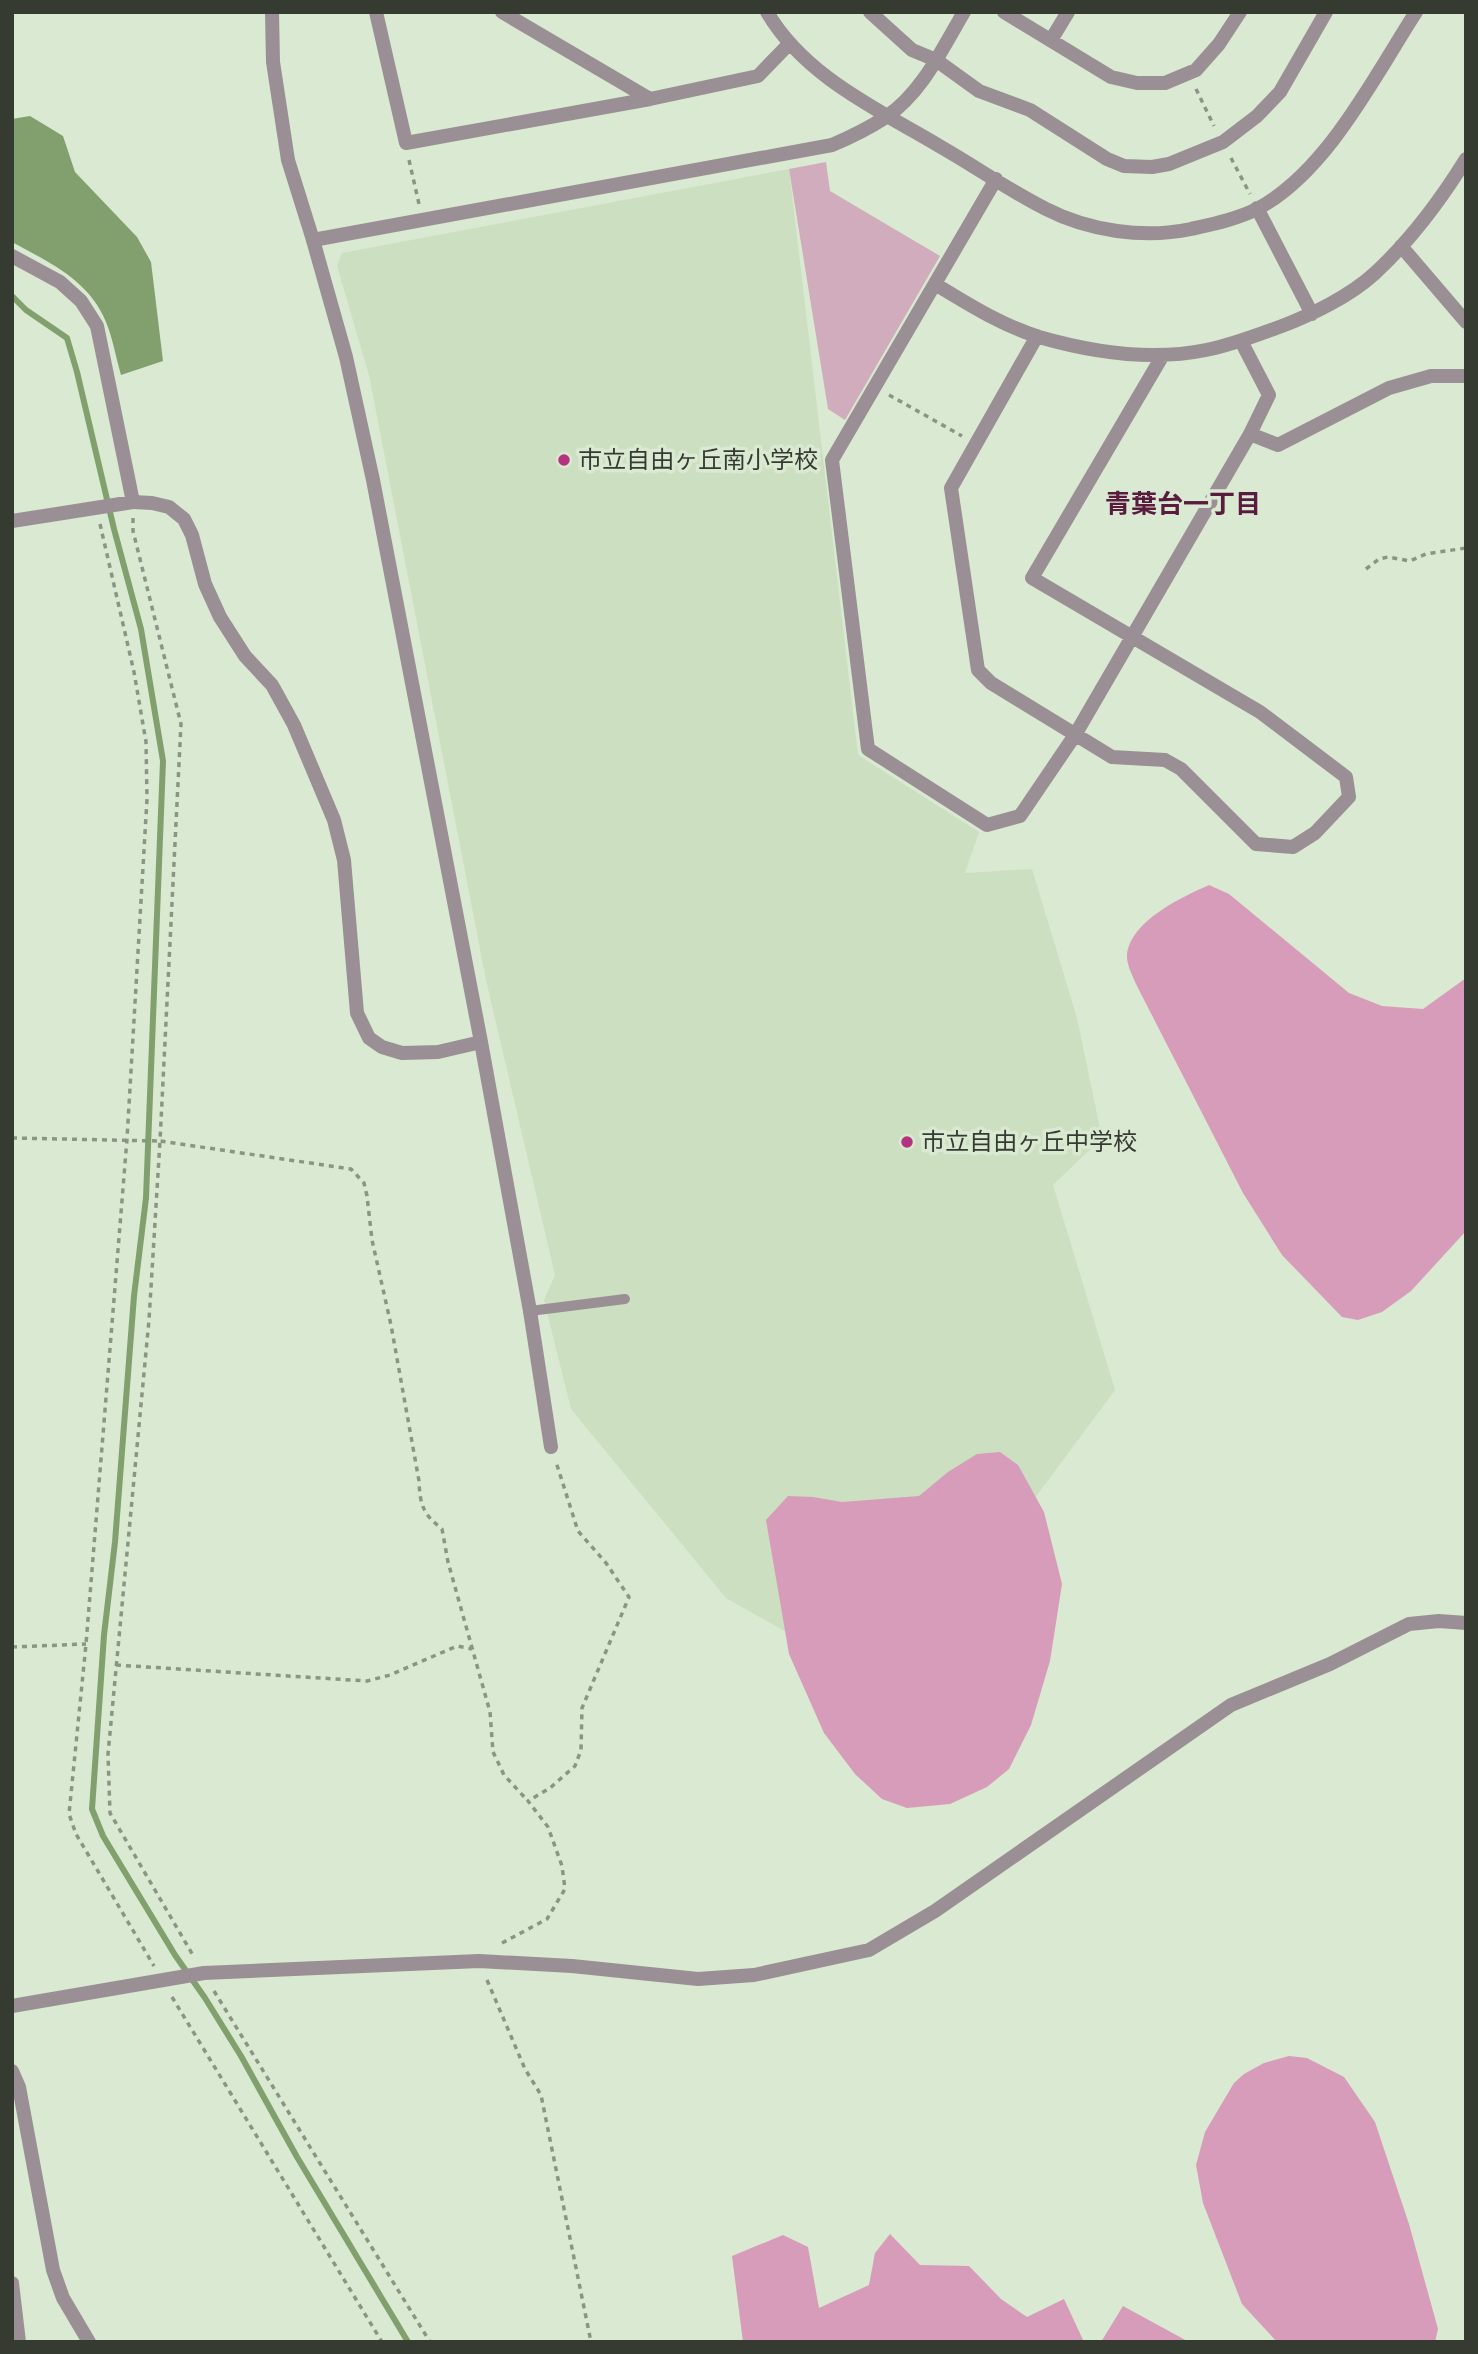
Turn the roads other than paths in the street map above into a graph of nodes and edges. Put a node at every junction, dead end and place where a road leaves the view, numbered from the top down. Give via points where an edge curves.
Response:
1 (272, 12) edge
2 (376, 12) edge
3 (502, 12) edge
4 (766, 12) edge
5 (870, 12) edge
6 (964, 12) edge
7 (1004, 12) edge
8 (1068, 12) edge
9 (1240, 12) edge
10 (1326, 12) edge
11 (1416, 12) edge
12 (1051, 40) junction
13 (789, 44) junction
14 (936, 60) junction
15 (650, 99) junction
16 (888, 116) junction
17 (1466, 159) edge
18 (996, 179) junction
19 (1257, 208) junction
20 (313, 240) junction
21 (1401, 246) junction
22 (12, 256) edge
23 (935, 284) junction
24 (1312, 314) junction
25 (1466, 323) edge
26 (1037, 336) junction
27 (1241, 341) junction
28 (1163, 355) junction
29 (1466, 376) edge
30 (1250, 434) junction
31 (133, 502) junction
32 (12, 520) edge
33 (1132, 636) junction
34 (1075, 735) junction
35 (481, 1042) junction
36 (625, 1299) dead end
37 (530, 1311) junction
38 (551, 1447) road end
39 (1466, 1623) edge
40 (12, 2006) edge
41 (12, 2071) edge
42 (12, 2283) edge
43 (19, 2342) edge
44 (89, 2342) edge

1 - 20 street via 273,62 288,160
2 - 15 street via 406,143
3 - 15 street
4 - 13 street
5 - 14 street via 912,50
6 - 14 street
7 - 12 street
8 - 12 street
9 - 12 street via 1196,70 1165,83 1111,77
10 - 14 street via 1280,92 1257,116 1223,142 1152,167 1124,166 1107,159 1030,110 979,91
11 - 19 street via 1342,130 1293,183
13 - 15 street via 758,76
13 - 16 street via 825,76
14 - 16 street via 915,91
16 - 18 street
16 - 20 street via 832,145
17 - 21 street via 1440,201
18 - 19 street via 1047,210 1126,232 1172,233
18 - 23 street
19 - 24 street
20 - 35 street via 346,357 373,480
21 - 24 street via 1372,276
21 - 25 street
22 - 31 street via 60,282 81,301 97,326
23 - 26 street via 985,314
23 - 34 street via 832,460 868,749 987,825 1020,816
24 - 27 street
26 - 28 street via 1102,351
26 - 34 street via 951,488 978,670 991,683
27 - 28 street
27 - 30 street via 1269,396
28 - 33 street via 1032,578
29 - 30 street via 1432,376 1389,388 1278,445
30 - 33 street
31 - 32 street
31 - 35 street via 169,507 184,519 220,617 245,656 272,685 294,725 334,820 344,860 357,1013 369,1038 402,1053 438,1052
33 - 34 street
33 - 34 street via 1260,712 1346,777 1349,797 1315,833 1293,847 1256,844 1181,769 1165,760 1112,757
35 - 37 street
36 - 37 lane
37 - 38 street
39 - 40 street via 1409,1624 1330,1664 1231,1705 934,1911 869,1950 754,1975 698,1979 479,1961 204,1973
41 - 44 street via 19,2087 53,2270 63,2298
42 - 43 street

